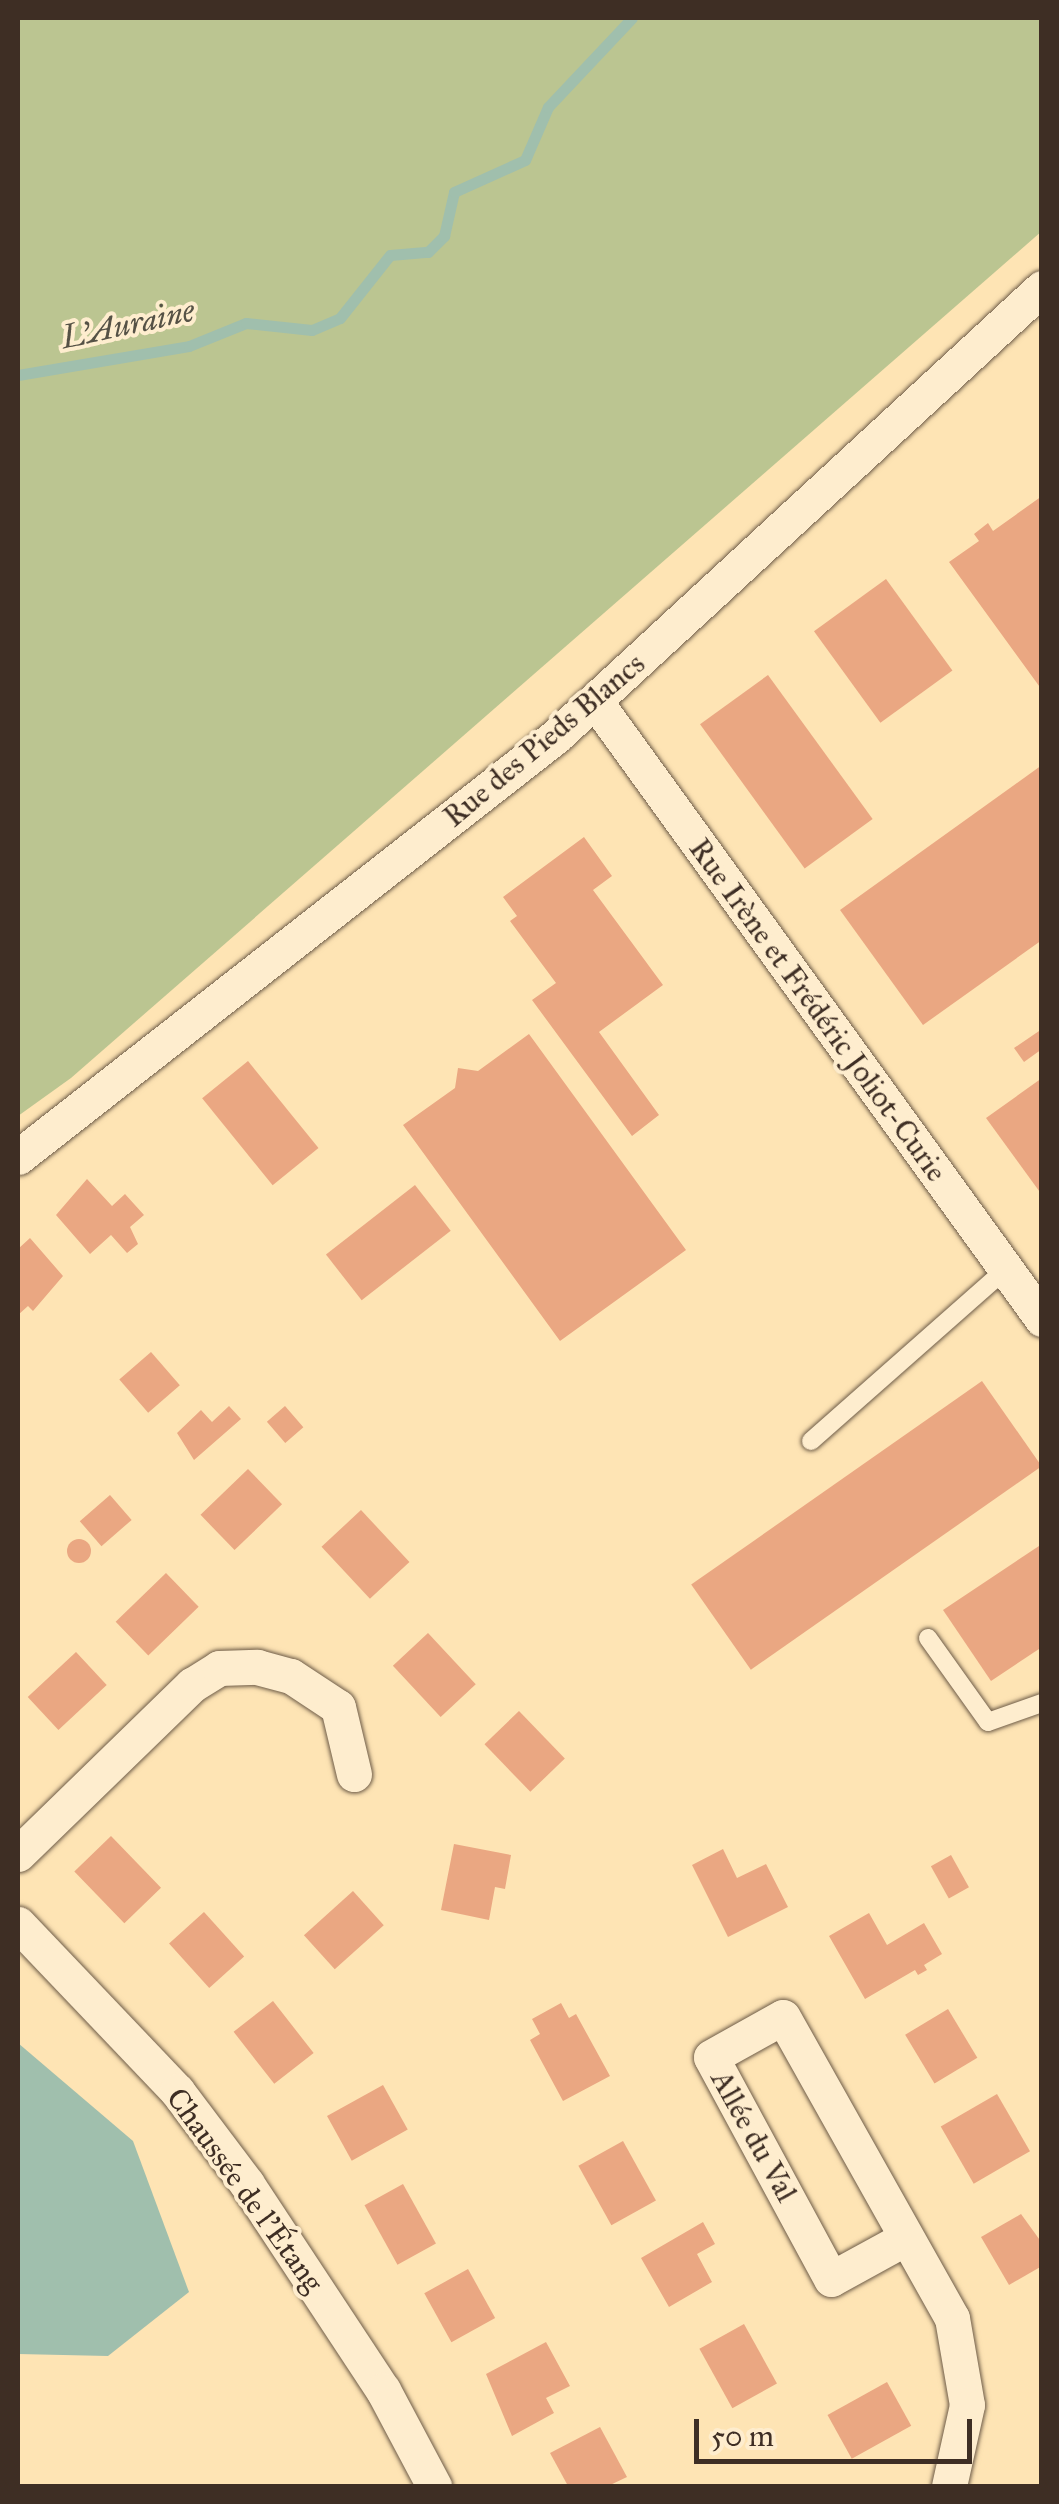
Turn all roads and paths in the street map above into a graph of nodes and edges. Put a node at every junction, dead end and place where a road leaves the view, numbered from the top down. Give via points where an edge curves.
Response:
1 (1042, 288) edge
2 (596, 701) junction
3 (18, 1157) edge
4 (1006, 1270) junction
5 (1042, 1319) edge
6 (810, 1440) dead end
7 (928, 1638) dead end
8 (1042, 1703) edge
9 (354, 1774) dead end
10 (18, 1854) edge
11 (18, 1924) edge
12 (904, 2238) junction
13 (434, 2486) edge
14 (949, 2486) edge

1 - 2 street, Rue des Pieds Blancs
2 - 3 street, Rue des Pieds Blancs
2 - 4 street, Rue Irène et Frédéric Joliot-Curie
4 - 5 street, Rue Irène et Frédéric Joliot-Curie
4 - 6 lane
7 - 8 lane via 988,1722
9 - 10 street via 338,1707 291,1676 257,1666 219,1668 192,1685
11 - 13 street, Chaussée de l'Étang via 177,2092 246,2184 384,2390
12 - 12 street, Allée du Val via 783,2017 710,2057 831,2279
12 - 14 street, Allée du Val via 952,2318 967,2405

